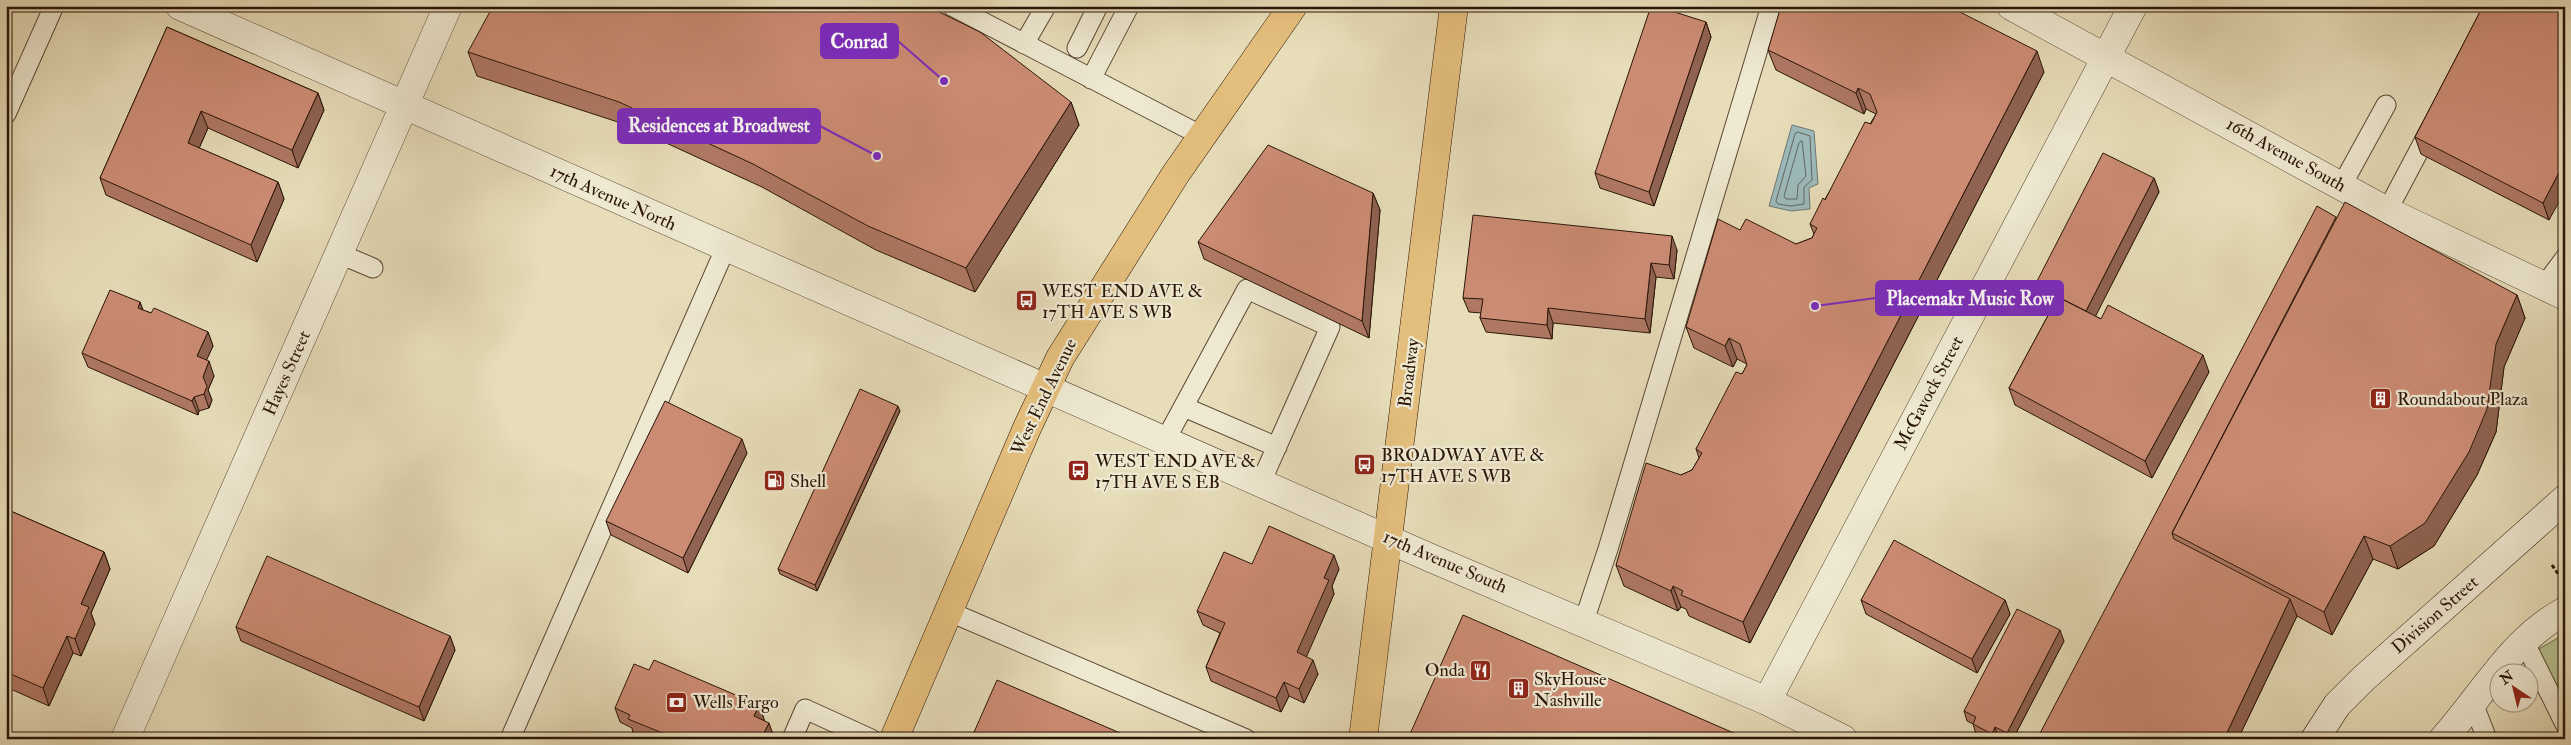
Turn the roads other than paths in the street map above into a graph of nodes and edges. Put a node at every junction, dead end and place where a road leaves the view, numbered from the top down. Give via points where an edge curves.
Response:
1 (54, 6) edge
2 (180, 6) edge
3 (448, 6) edge
4 (952, 6) edge
5 (1046, 6) edge
6 (1098, 6) edge
7 (1129, 6) edge
8 (1293, 6) edge
9 (1454, 6) edge
10 (1771, 6) edge
11 (2011, 6) edge
12 (2133, 6) edge
13 (1024, 44) junction
14 (1077, 48) dead end
15 (2106, 56) junction
16 (1091, 79) junction
17 (2386, 105) dead end
18 (404, 107) junction
19 (2441, 108) edge
20 (6, 114) edge
21 (1202, 136) junction
22 (2342, 185) junction
23 (2387, 211) junction
24 (726, 247) junction
25 (340, 254) junction
26 (2565, 258) edge
27 (372, 268) dead end
28 (2555, 290) edge
29 (1046, 388) junction
30 (1184, 407) junction
31 (1166, 439) junction
32 (1277, 447) junction
33 (1262, 482) junction
34 (2565, 500) edge
35 (1389, 538) junction
36 (2565, 611) edge
37 (950, 612) junction
38 (1584, 621) junction
39 (2524, 641) junction
40 (1767, 701) junction
41 (2474, 703) junction
42 (2565, 724) edge
43 (125, 739) edge
44 (510, 739) edge
45 (792, 739) edge
46 (871, 739) edge
47 (894, 739) edge
48 (1246, 739) edge
49 (1364, 739) edge
50 (1843, 739) edge
51 (2315, 739) edge
52 (2443, 739) edge
53 (2487, 739) edge

1 - 20 lane
2 - 18 street, 17th Avenue North
3 - 18 street, Hayes Street
4 - 13 lane
5 - 13 lane
6 - 14 lane
7 - 16 lane
8 - 21 main road, West End Avenue
9 - 35 main road, Broadway
10 - 38 lane
11 - 15 street, 16th Avenue South
12 - 15 street, McGavock Street
13 - 16 lane
15 - 22 street, 16th Avenue South
15 - 40 street, McGavock Street
16 - 21 lane
17 - 22 lane
18 - 24 street, 17th Avenue North
18 - 25 street, Hayes Street
19 - 23 lane
21 - 29 main road, West End Avenue via 1094,301
22 - 23 street, 16th Avenue South
23 - 28 street, 16th Avenue South
24 - 29 street, 17th Avenue North
24 - 44 lane
25 - 27 lane
25 - 43 street, Hayes Street
26 - 28 lane
29 - 31 street, 17th Avenue South
29 - 37 main road, West End Avenue
30 - 31 lane
30 - 32 lane
30 - 32 lane via 1247,289 1330,327
31 - 33 street, 17th Avenue South
32 - 33 lane
33 - 35 street, 17th Avenue South
34 - 51 street, Division Street via 2363,679 2337,705
35 - 38 street, 17th Avenue South
35 - 49 main road, Broadway
36 - 39 street
37 - 47 main road, West End Avenue
37 - 48 lane
38 - 40 street, 17th Avenue South
39 - 41 street
39 - 42 lane
40 - 50 street, 17th Avenue South
41 - 52 street
41 - 53 lane
45 - 46 lane via 805,709

